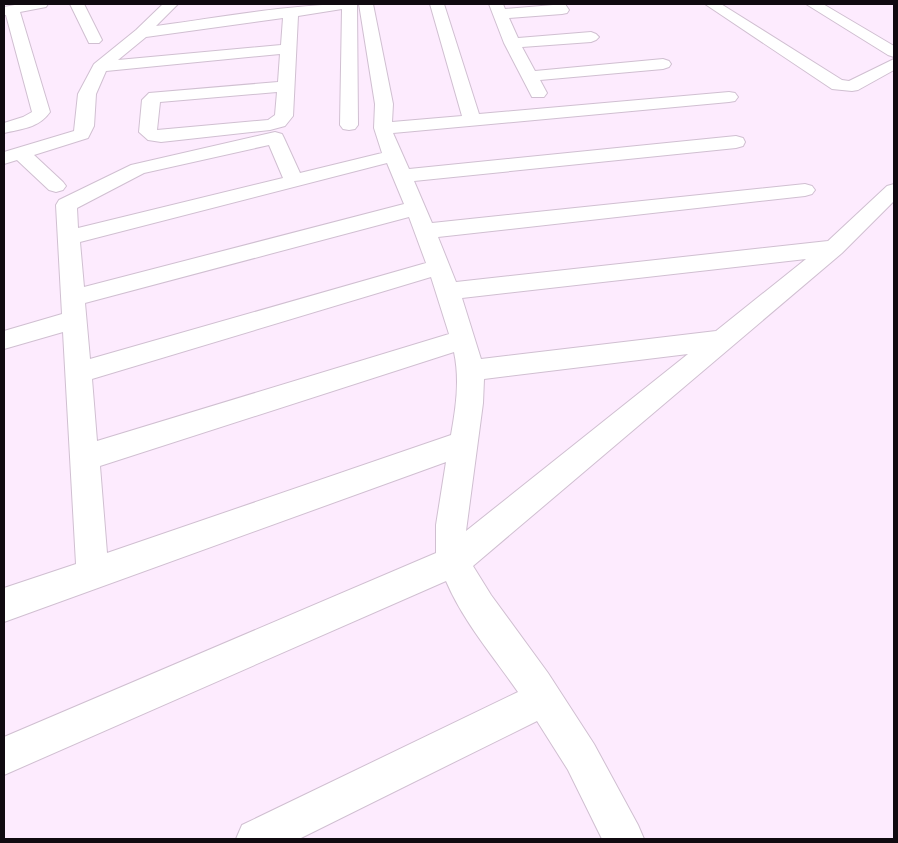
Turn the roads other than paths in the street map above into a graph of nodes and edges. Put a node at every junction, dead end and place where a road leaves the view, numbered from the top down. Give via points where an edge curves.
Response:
1 (41, 4) edge
2 (77, 4) edge
3 (171, 4) edge
4 (349, 4) edge
5 (366, 4) edge
6 (437, 4) edge
7 (558, 4) edge
8 (712, 4) edge
9 (813, 4) edge
10 (499, 9) edge
11 (8, 10) edge
12 (291, 11) junction
13 (141, 33) junction
14 (591, 37) dead end
15 (94, 40) dead end
16 (512, 43) junction
17 (288, 49) junction
18 (894, 52) edge
19 (663, 64) dead end
20 (894, 64) edge
21 (100, 67) junction
22 (530, 76) junction
23 (286, 86) junction
24 (729, 98) dead end
25 (547, 114) junction
26 (472, 120) junction
27 (349, 126) dead end
28 (4, 128) edge
29 (383, 128) junction
30 (736, 142) dead end
31 (12, 155) edge
32 (397, 166) junction
33 (294, 181) junction
34 (56, 186) dead end
35 (806, 190) dead end
36 (894, 190) edge
37 (420, 219) junction
38 (69, 238) junction
39 (834, 248) junction
40 (444, 279) junction
41 (73, 309) junction
42 (464, 339) junction
43 (4, 340) edge
44 (722, 340) junction
45 (471, 370) junction
46 (78, 372) junction
47 (464, 443) junction
48 (84, 458) junction
49 (454, 561) junction
50 (93, 574) junction
51 (4, 606) edge
52 (543, 699) junction
53 (4, 756) edge
54 (256, 839) edge
55 (624, 839) edge

1 - 11 street
2 - 15 street
3 - 13 street
4 - 12 street
4 - 27 street
5 - 29 street via 384,104
6 - 26 street
7 - 10 street via 562,10
8 - 20 street via 838,85 857,84
9 - 18 street
10 - 16 street
11 - 28 street via 41,112 31,120
12 - 13 street
12 - 17 street
13 - 21 street
14 - 16 street
16 - 22 street
17 - 21 street
17 - 23 street
19 - 22 street
21 - 31 street via 87,94 82,134
22 - 25 street
23 - 23 street via 284,116 275,124 161,136 148,132 151,100 155,97
24 - 25 street
25 - 26 street
26 - 29 street
29 - 32 street
30 - 32 street
31 - 34 street
32 - 33 street
32 - 37 street
33 - 38 street
33 - 38 street via 275,138 138,169 66,205
35 - 37 street
36 - 39 street
37 - 40 street
37 - 41 street
38 - 41 street
39 - 40 street
39 - 44 street
40 - 42 street
40 - 46 street
41 - 43 street
41 - 46 street
42 - 45 street
42 - 48 street
44 - 45 street
44 - 49 street
45 - 47 street
46 - 48 street
47 - 49 street via 451,525 450,548
47 - 50 street
48 - 50 street
49 - 52 street via 464,584
49 - 53 street
50 - 51 street
52 - 54 street
52 - 55 street via 580,757

